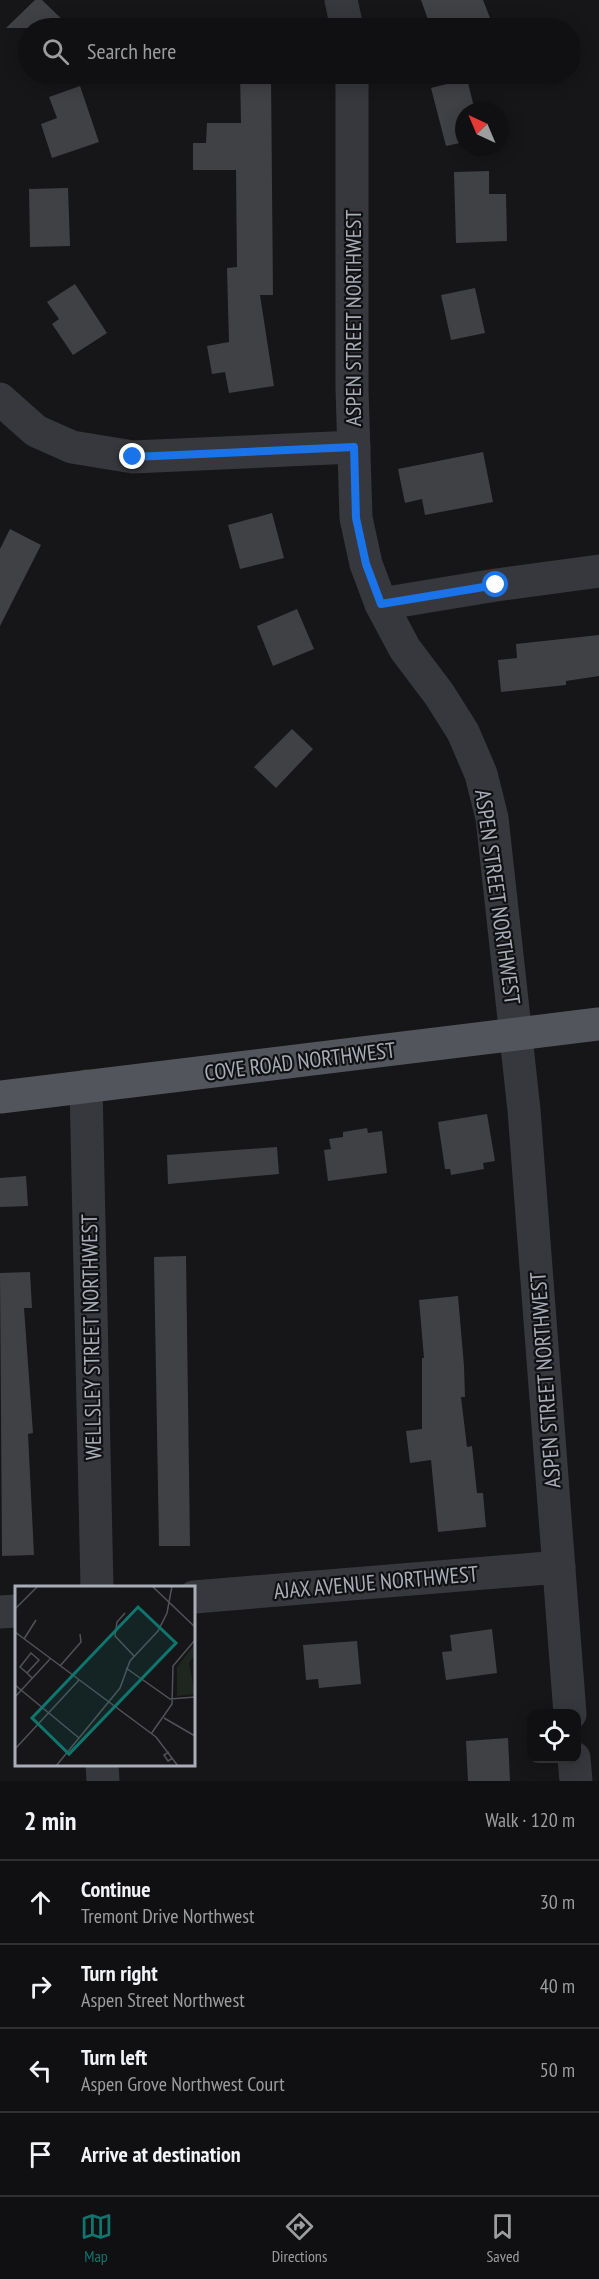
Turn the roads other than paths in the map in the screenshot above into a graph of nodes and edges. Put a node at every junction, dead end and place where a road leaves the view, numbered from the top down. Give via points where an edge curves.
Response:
1 (341, 0) edge
2 (345, 18) edge
3 (352, 84) edge
4 (0, 399) edge
5 (354, 447) junction
6 (599, 572) edge
7 (381, 604) junction
8 (599, 1024) edge
9 (516, 1035) junction
10 (86, 1086) junction
11 (0, 1097) edge
12 (559, 1567) junction
13 (97, 1586) edge
14 (195, 1597) edge
15 (15, 1611) edge
16 (0, 1612) edge
17 (570, 1709) edge
18 (574, 1763) edge
19 (102, 1766) edge
20 (103, 1781) edge
21 (576, 1781) edge

1 - 2 street
3 - 5 street, ASPEN STREET NORTHWEST
4 - 5 street via 36,431 72,447 133,457
5 - 7 street, ASPEN STREET NORTHWEST via 356,518 366,564
6 - 7 street
7 - 9 street, ASPEN STREET NORTHWEST via 405,649 463,732 480,774 492,818
8 - 9 main road, COVE ROAD NORTHWEST
9 - 10 main road, COVE ROAD NORTHWEST
9 - 12 street, ASPEN STREET NORTHWEST
10 - 11 main road, COVE ROAD NORTHWEST
10 - 13 street, WELLSLEY STREET NORTHWEST
12 - 14 street, AJAX AVENUE NORTHWEST
12 - 17 street, ASPEN STREET NORTHWEST
15 - 16 street
18 - 21 street
19 - 20 street

